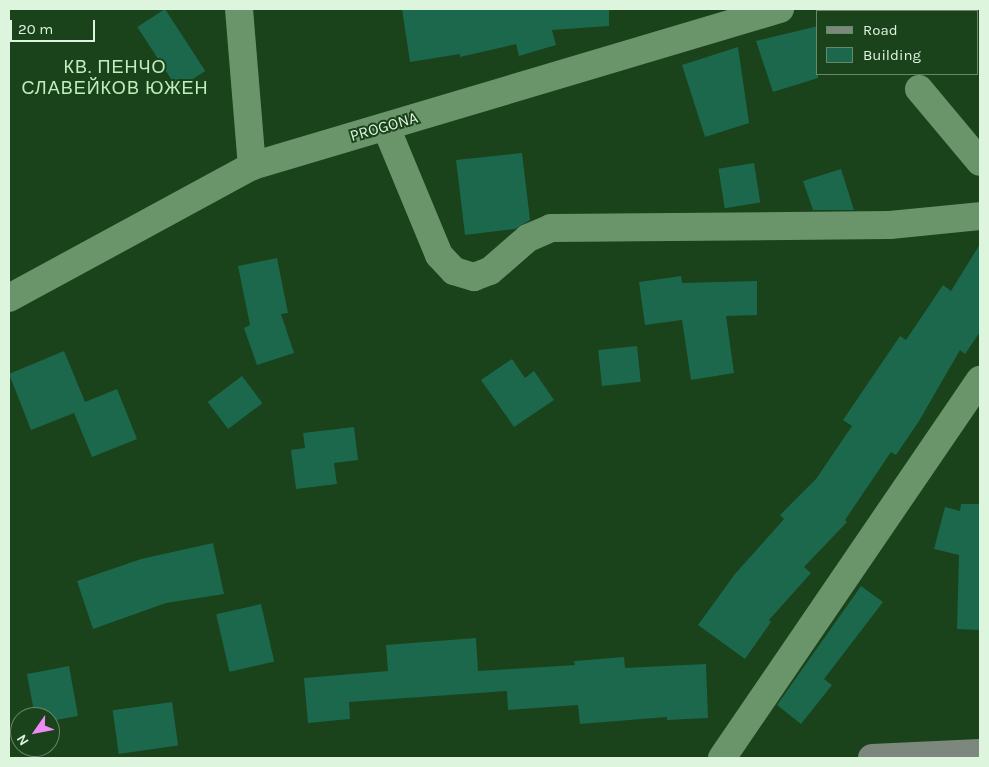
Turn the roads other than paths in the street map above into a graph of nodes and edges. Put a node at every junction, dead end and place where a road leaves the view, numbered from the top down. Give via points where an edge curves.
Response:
1 (239, 9) edge
2 (780, 9) edge
3 (918, 90) dead end
4 (386, 127) junction
5 (980, 162) edge
6 (252, 166) junction
7 (980, 216) edge
8 (9, 298) edge
9 (980, 380) edge
10 (980, 753) edge
11 (722, 758) edge
12 (872, 758) edge

1 - 6 street
2 - 4 street, PROGONA
3 - 5 street
4 - 6 street, PROGONA
4 - 7 street via 439,255 454,271 474,277 490,271 528,238 551,228 890,225
6 - 8 street, PROGONA
9 - 11 street
10 - 12 street

